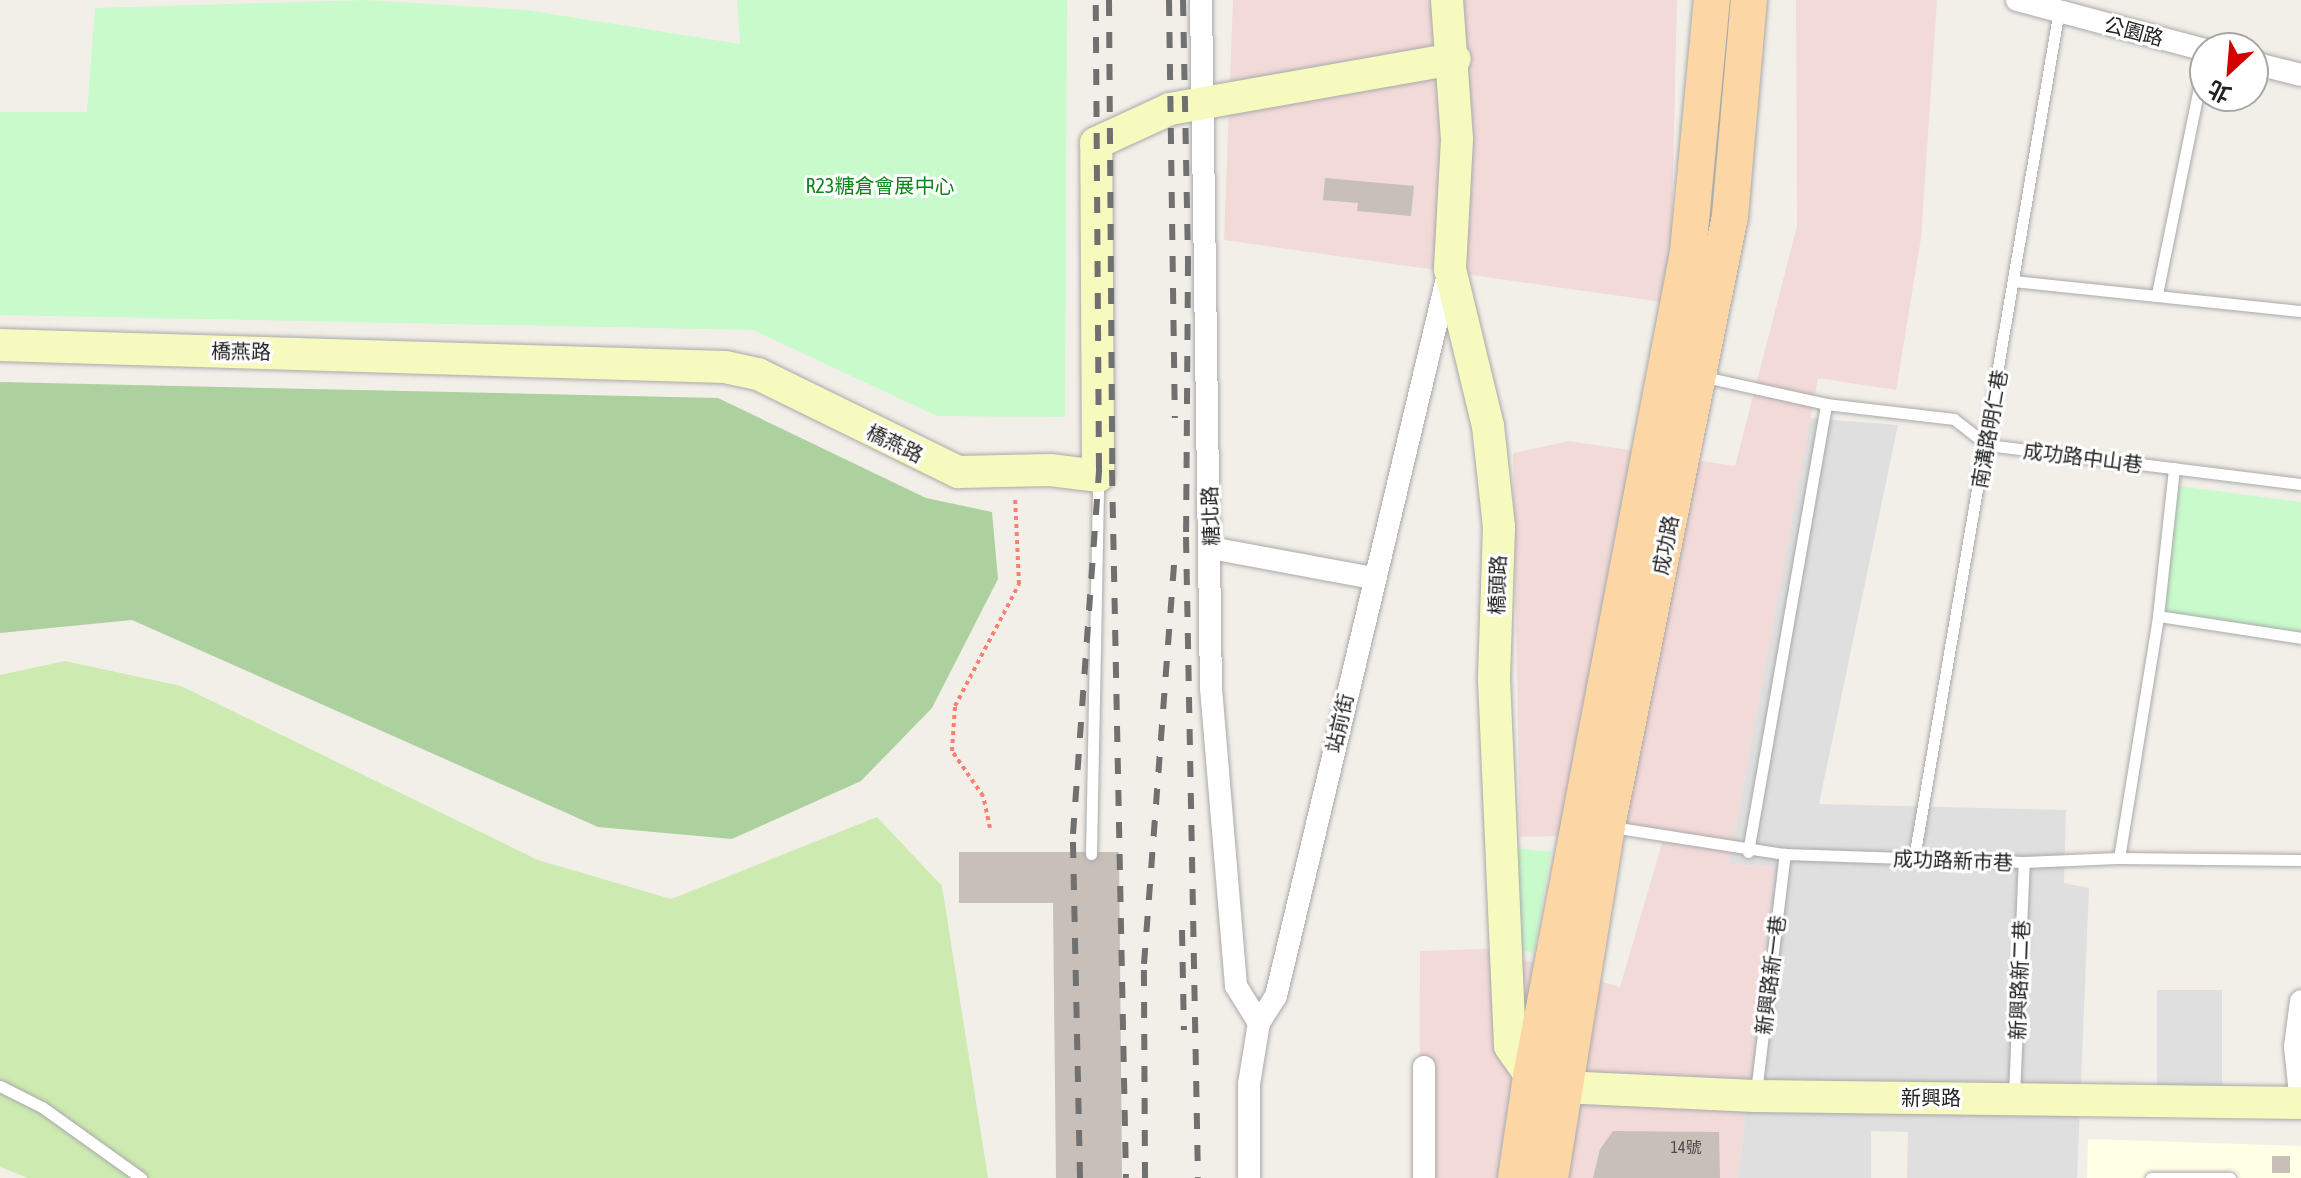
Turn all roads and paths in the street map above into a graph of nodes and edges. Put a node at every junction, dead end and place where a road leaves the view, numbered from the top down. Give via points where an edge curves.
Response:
1 (1201, 0) edge
2 (1447, 0) edge
3 (1712, 0) edge
4 (1749, 0) edge
5 (2017, 0) edge
6 (2058, 5) edge
7 (2189, 45) edge
8 (1455, 59) junction
9 (2269, 67) edge
10 (2301, 75) edge
11 (1202, 105) junction
12 (2194, 112) edge
13 (1450, 269) junction
14 (2014, 281) junction
15 (2157, 294) junction
16 (2301, 311) edge
17 (0, 345) edge
18 (1699, 376) junction
19 (1826, 404) junction
20 (1987, 445) junction
21 (2174, 468) junction
22 (1014, 474) junction
23 (1098, 476) junction
24 (2301, 484) edge
25 (1211, 548) junction
26 (1373, 578) junction
27 (2158, 616) junction
28 (2301, 638) edge
29 (1607, 826) junction
30 (990, 828) dead end
31 (1748, 852) junction
32 (1091, 854) dead end
33 (1785, 854) junction
34 (1914, 858) junction
35 (2119, 858) junction
36 (2301, 860) edge
37 (2024, 862) junction
38 (2301, 1001) edge
39 (1259, 1023) junction
40 (1424, 1067) dead end
41 (1546, 1082) junction
42 (0, 1086) edge
43 (1755, 1096) junction
44 (2014, 1097) junction
45 (2301, 1103) edge
46 (2301, 1113) edge
47 (141, 1178) edge
48 (1249, 1178) edge
49 (1424, 1178) edge
50 (1516, 1178) edge
51 (1550, 1178) edge
52 (2151, 1178) edge
53 (2230, 1178) edge

1 - 11 street, 糖北路
2 - 8 street, 橋頭路
3 - 41 main road, 成功路 via 1688,252
4 - 18 main road, 成功路 via 1730,216
5 - 6 street, 公園路
6 - 7 street, 公園路
6 - 14 lane, 南溝路明仁巷
8 - 11 street
8 - 13 street, 橋頭路
9 - 10 street
11 - 23 street via 1170,109 1096,143
11 - 25 street, 糖北路
12 - 15 lane
13 - 26 street, 站前街
13 - 41 street, 橋頭路 via 1488,426 1497,500 1494,679 1510,1046
14 - 15 lane
14 - 20 lane, 南溝路明仁巷
15 - 16 lane
17 - 22 street, 橋燕路 via 725,367 758,374 958,472
18 - 19 lane
18 - 29 main road, 成功路
19 - 20 lane via 1954,419
19 - 31 lane
20 - 21 lane, 成功路中山巷
20 - 34 lane, 南溝路明仁巷
21 - 24 lane, 成功路中山巷
21 - 27 lane
22 - 23 street, 橋燕路 via 1050,470
22 - 30 path via 1019,584 955,706 952,751 983,796
23 - 32 lane
25 - 26 street
25 - 39 street, 糖北路 via 1211,688 1236,986
26 - 39 street, 站前街 via 1276,996
27 - 28 lane
27 - 35 lane
29 - 31 lane, 成功路新市巷
29 - 41 main road, 成功路
31 - 33 lane, 成功路新市巷
33 - 34 lane, 成功路新市巷
33 - 43 lane, 新興路新一巷
34 - 37 lane, 成功路新市巷
35 - 36 lane, 成功路新市巷
35 - 37 lane, 成功路新市巷
37 - 44 lane, 新興路新二巷
38 - 45 street via 2295,1047
39 - 48 street, 站前街 via 1249,1084
40 - 49 street
41 - 43 street, 新興路
41 - 50 main road
41 - 51 main road
42 - 47 lane via 42,1107
43 - 44 street, 新興路
44 - 45 street, 新興路
45 - 46 lane
52 - 53 lane

